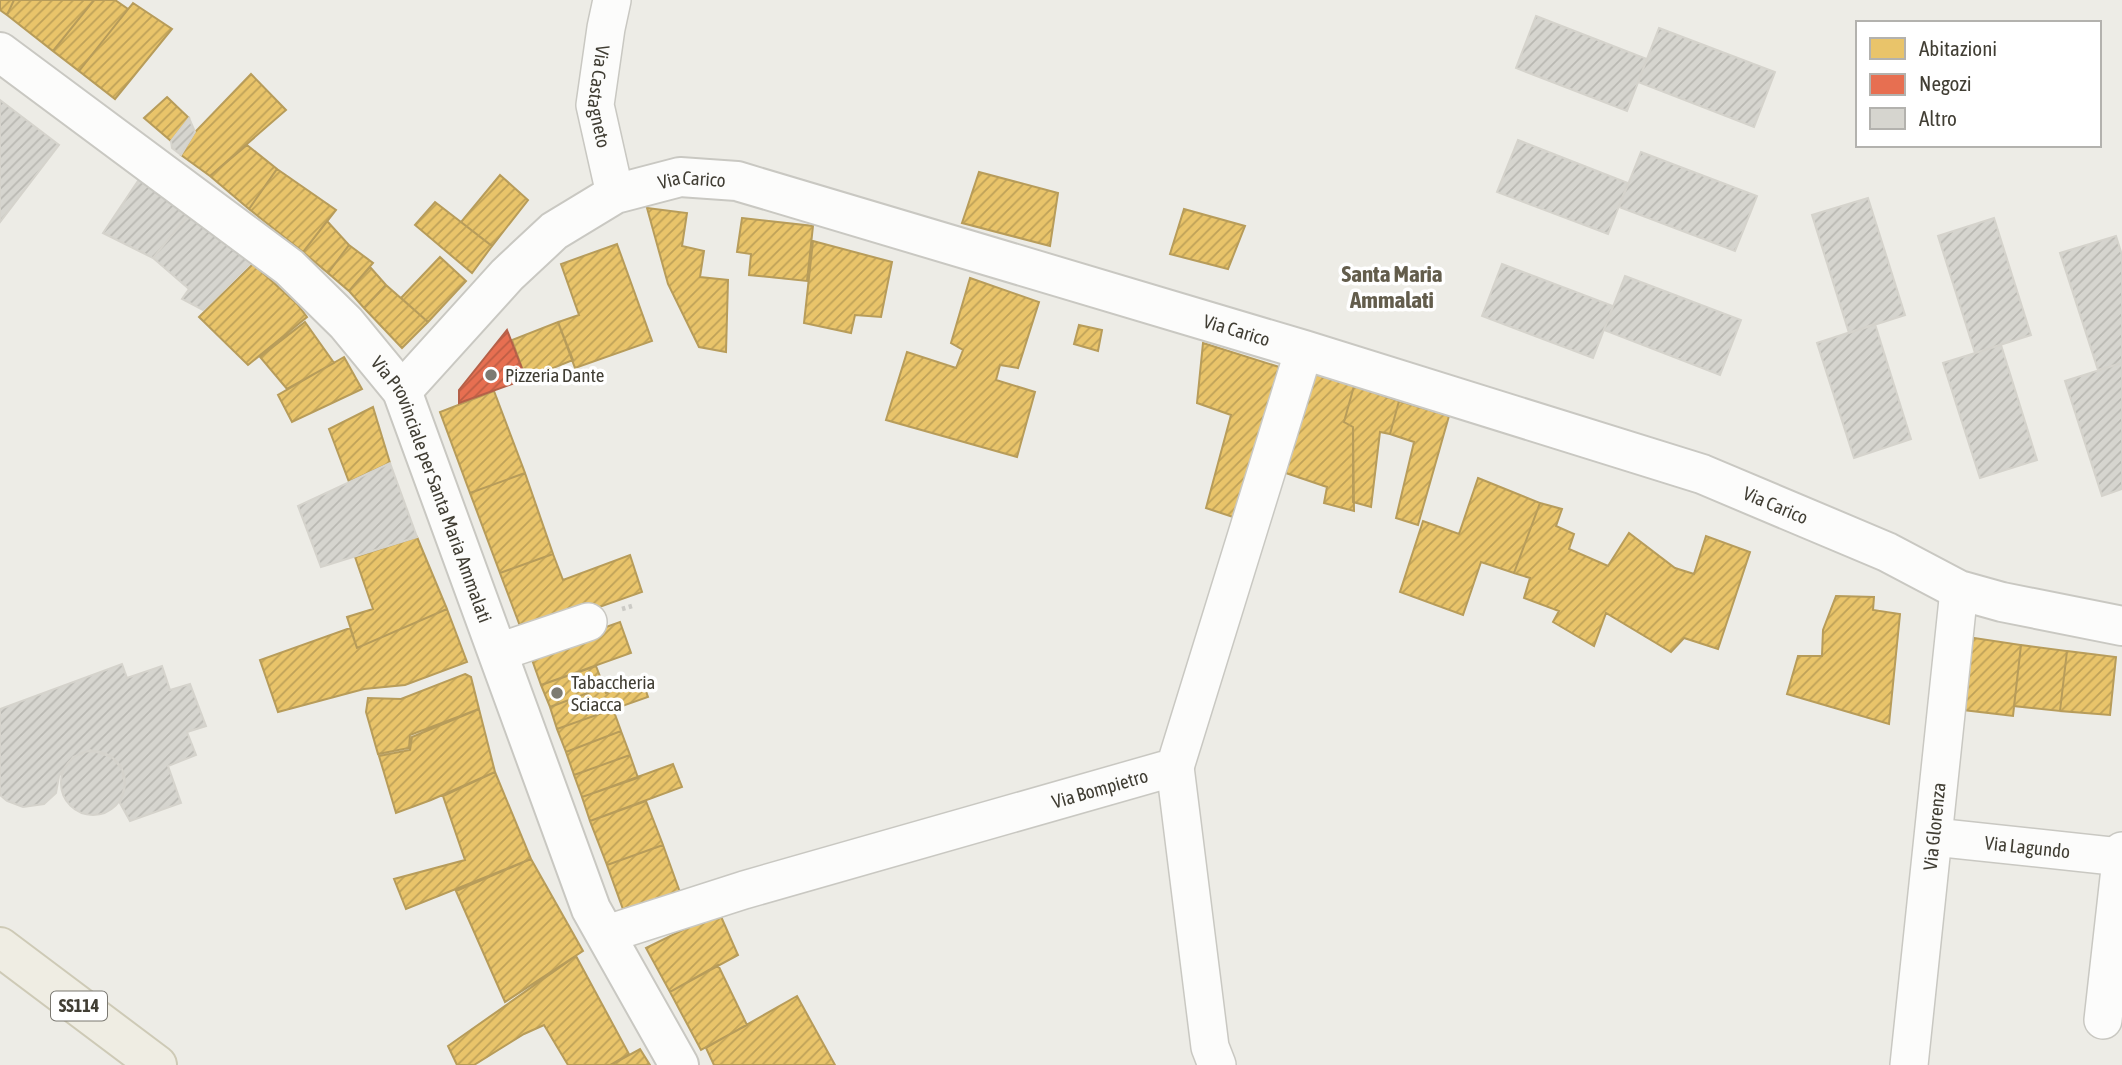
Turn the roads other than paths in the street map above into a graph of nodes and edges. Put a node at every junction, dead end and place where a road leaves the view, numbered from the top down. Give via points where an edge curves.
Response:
1 (612, 0) edge
2 (0, 52) edge
3 (615, 194) junction
4 (1304, 350) junction
5 (402, 391) junction
6 (1959, 590) junction
7 (588, 622) dead end
8 (2122, 626) edge
9 (499, 652) junction
10 (1175, 767) junction
11 (1934, 837) junction
12 (2122, 851) edge
13 (2122, 857) edge
14 (607, 934) junction
15 (0, 947) edge
16 (0, 965) edge
17 (2103, 1020) dead end
18 (124, 1065) edge
19 (157, 1065) edge
20 (679, 1065) edge
21 (1217, 1065) edge
22 (1909, 1065) edge

1 - 3 street, Via Castagneto via 595,105
2 - 5 street, Via Provinciale per Santa Maria Ammalati via 289,267 346,323
3 - 4 street, Via Carico via 680,177 737,181
3 - 5 street, Via Carico via 554,231 507,275
4 - 6 street, Via Carico via 1702,474 1887,552
4 - 10 street
5 - 9 street, Via Provinciale per Santa Maria Ammalati
6 - 8 street, Via Carico
6 - 11 street, Via Glorenza
7 - 9 street
9 - 14 street, Via Provinciale per Santa Maria Ammalati via 591,909
10 - 14 street, Via Bompietro via 744,890
10 - 21 street via 1210,1047
11 - 13 street, Via Lagundo
11 - 22 street, Via Glorenza
12 - 13 street
13 - 17 street
14 - 20 street, Via Provinciale per Santa Maria Ammalati
15 - 19 main road, SS114
16 - 18 main road, SS114

